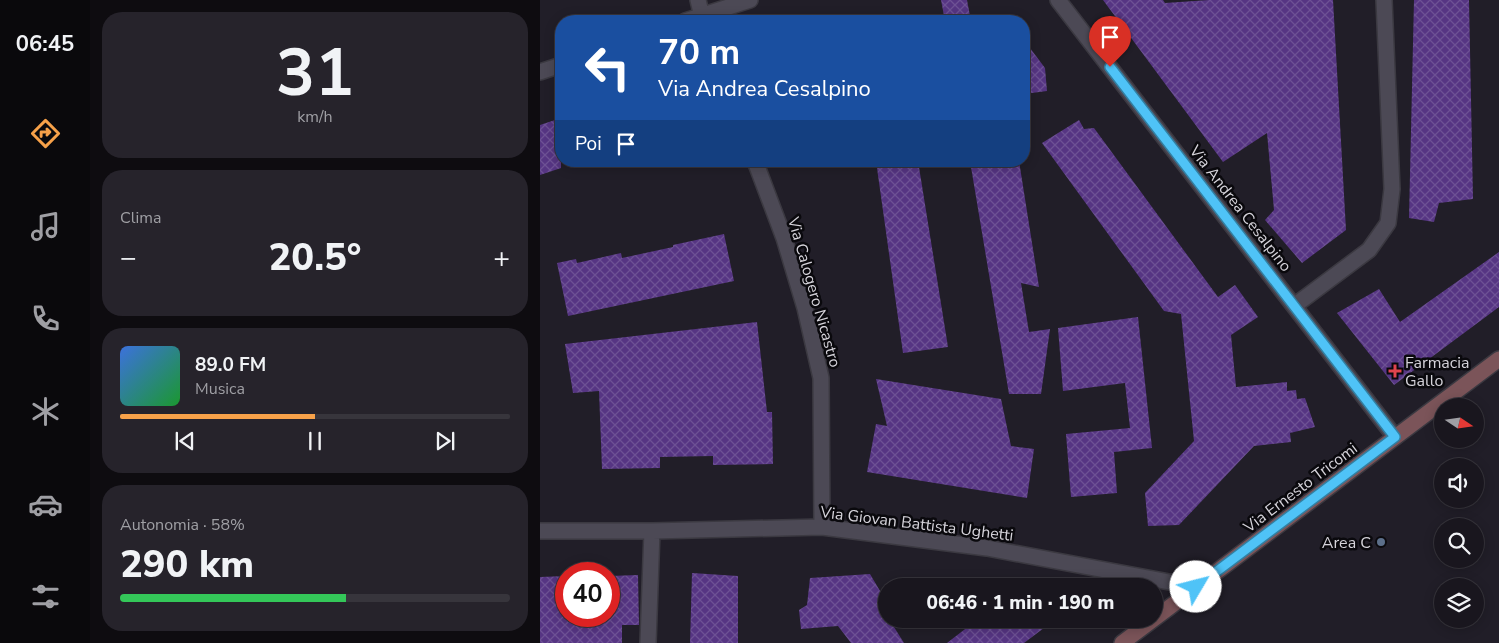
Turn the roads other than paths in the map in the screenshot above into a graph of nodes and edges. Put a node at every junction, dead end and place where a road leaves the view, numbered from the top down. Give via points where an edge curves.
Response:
1 (698, 0) edge
2 (750, 0) edge
3 (1058, 0) edge
4 (1384, 0) edge
5 (701, 15) edge
6 (710, 15) edge
7 (555, 67) edge
8 (540, 72) edge
9 (757, 167) edge
10 (1294, 306) junction
11 (1499, 359) edge
12 (1395, 437) junction
13 (822, 527) junction
14 (652, 531) junction
15 (540, 532) edge
16 (1196, 587) junction
17 (648, 643) edge
18 (1122, 643) edge

1 - 5 street
2 - 6 street
3 - 10 street, Via Andrea Cesalpino
4 - 10 street via 1392,189 1388,223 1369,250
7 - 8 street
9 - 13 street, Via Calogero Nicastro via 784,238 821,378
10 - 12 street, Via Andrea Cesalpino
11 - 12 street, Via Ernesto Tricomi
12 - 16 street, Via Ernesto Tricomi
13 - 14 street, Via Giovan Battista Ughetti
13 - 16 street, Via Giovan Battista Ughetti via 987,548
14 - 15 street, Via Giovan Battista Ughetti
14 - 17 street
16 - 18 street, Via Ernesto Tricomi

